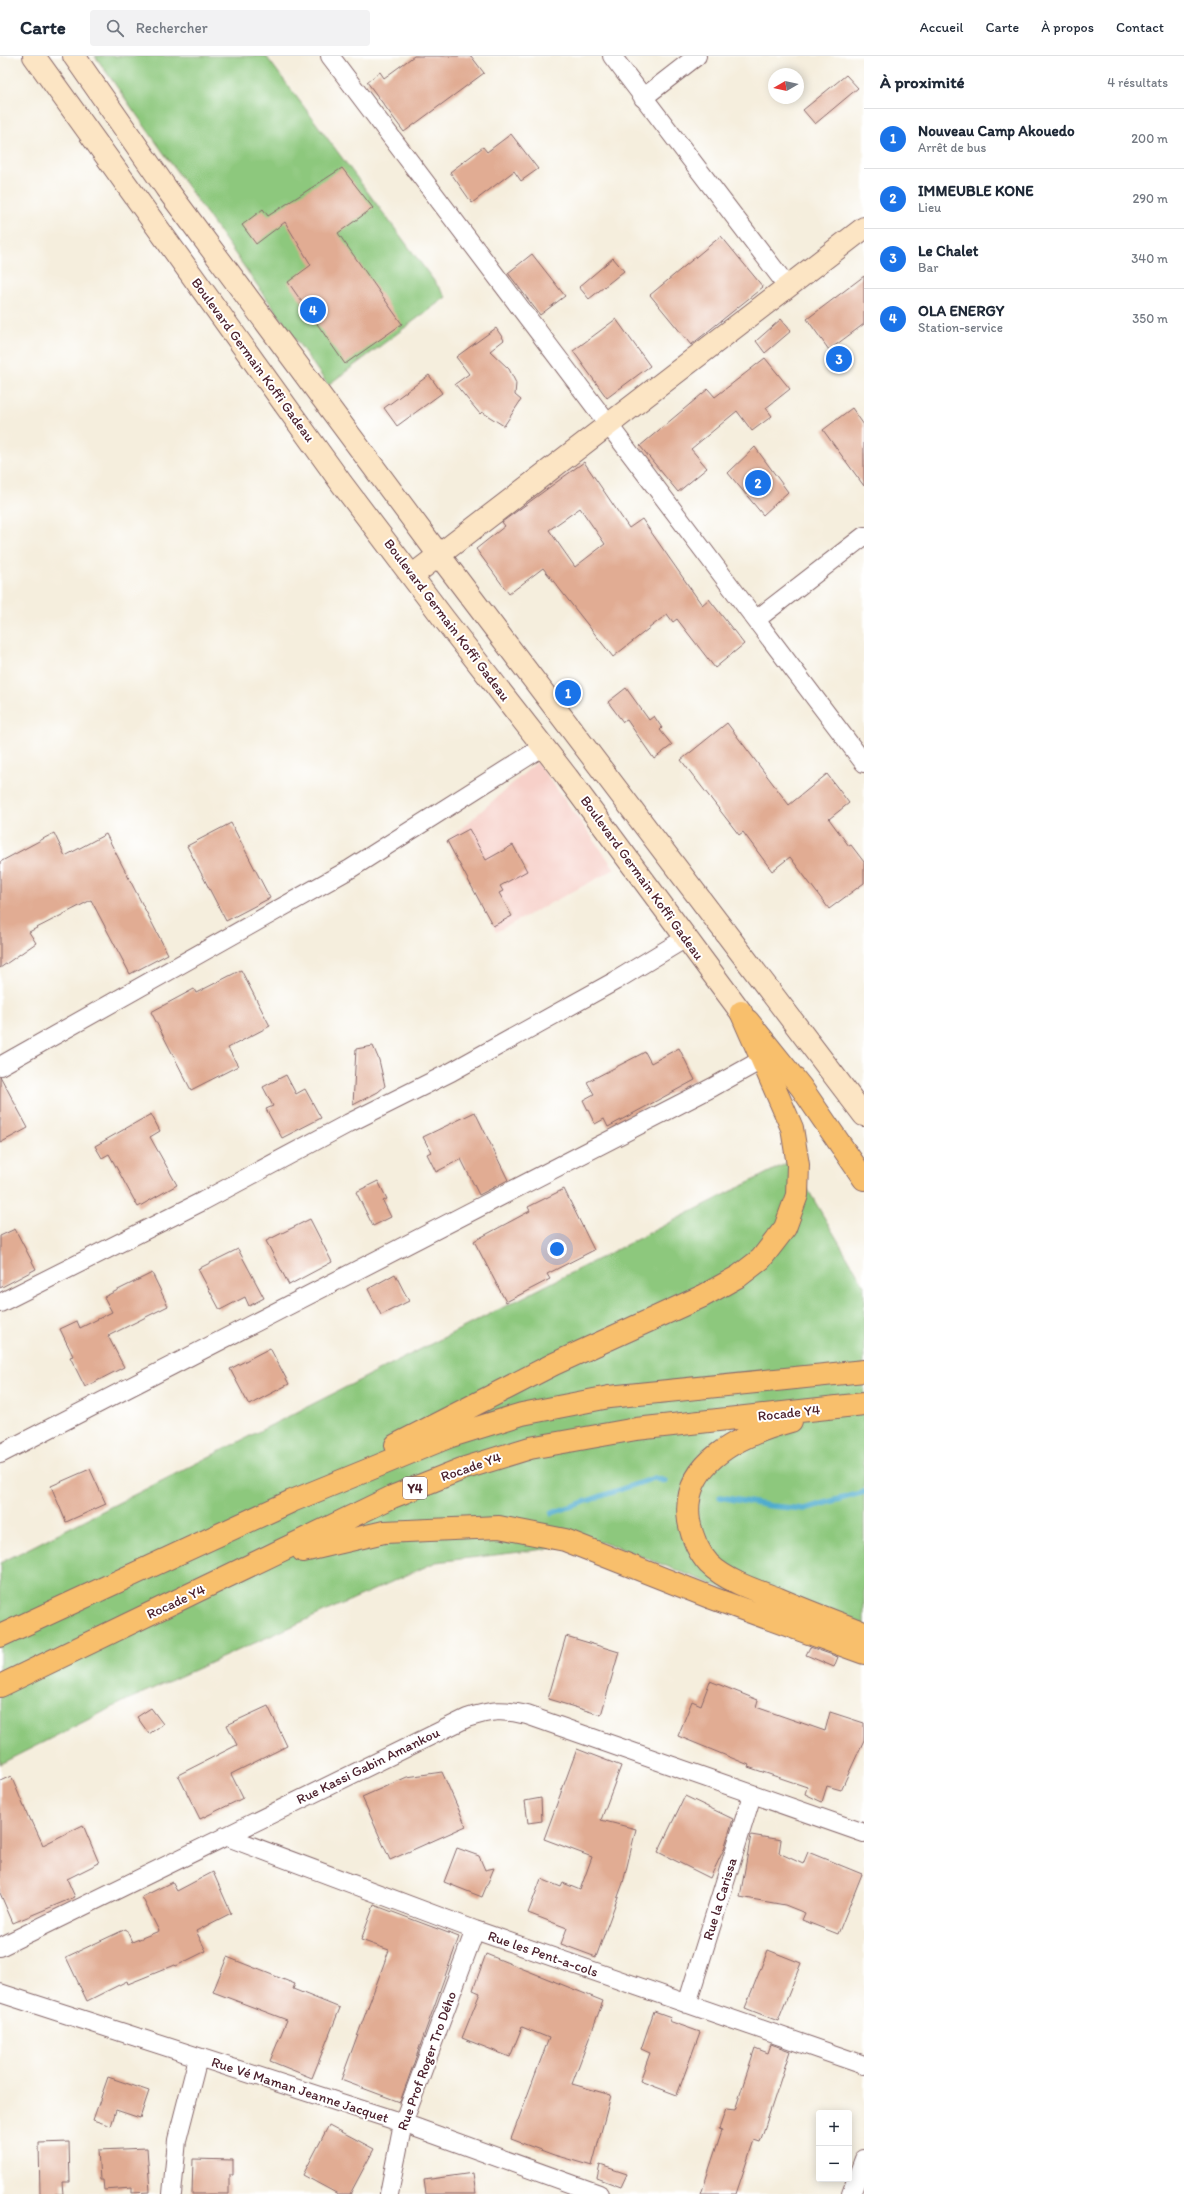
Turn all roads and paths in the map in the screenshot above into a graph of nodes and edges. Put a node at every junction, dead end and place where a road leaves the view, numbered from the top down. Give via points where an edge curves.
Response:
1 (34, 56) edge
2 (74, 56) edge
3 (330, 56) edge
4 (612, 56) edge
5 (698, 56) edge
6 (644, 98) junction
7 (864, 228) edge
8 (788, 287) junction
9 (609, 424) junction
10 (864, 536) edge
11 (439, 555) junction
12 (413, 575) junction
13 (757, 619) junction
14 (544, 746) junction
15 (864, 763) edge
16 (686, 938) junction
17 (768, 1056) junction
18 (0, 1066) edge
19 (864, 1115) edge
20 (864, 1179) edge
21 (0, 1303) edge
22 (864, 1371) edge
23 (864, 1404) edge
24 (838, 1407) junction
25 (0, 1454) edge
26 (292, 1501) junction
27 (224, 1579) junction
28 (864, 1633) edge
29 (0, 1636) edge
30 (864, 1653) edge
31 (0, 1686) edge
32 (752, 1795) junction
33 (864, 1833) edge
34 (225, 1836) junction
35 (475, 1930) junction
36 (0, 1947) edge
37 (0, 1993) edge
38 (687, 2004) junction
39 (198, 2058) junction
40 (864, 2065) edge
41 (403, 2123) junction
42 (864, 2159) edge
43 (172, 2194) edge
44 (389, 2194) edge
45 (599, 2194) edge
46 (851, 2194) edge

1 - 12 main road, Boulevard Germain Koffi Gadeau via 338,478
2 - 11 main road via 166,188
3 - 9 street
4 - 6 street
5 - 6 street
6 - 8 street
7 - 8 main road
8 - 9 main road
9 - 11 main road
9 - 13 street
10 - 13 street
11 - 12 main road
11 - 19 main road
12 - 14 main road, Boulevard Germain Koffi Gadeau via 444,619
13 - 15 street
14 - 16 main road, Boulevard Germain Koffi Gadeau
14 - 18 street via 350,869
16 - 17 main road, Boulevard Germain Koffi Gadeau via 741,1012
16 - 21 street via 615,981 451,1072
17 - 20 main road via 801,1086
17 - 25 street
17 - 26 main road via 792,1128 798,1165 798,1195 785,1228 761,1259 739,1276 703,1296 554,1364 452,1415
22 - 26 main road, Y4 via 609,1397 522,1414 451,1436
23 - 24 main road, Rocade Y4 / Y4
24 - 27 main road, Rocade Y4 / Y4 via 636,1429 530,1448 462,1469 392,1497
24 - 28 main road via 735,1442 706,1464 690,1490 688,1513 692,1539 710,1564 739,1584
26 - 29 main road, Y4
27 - 30 main road via 308,1549 384,1532 499,1527 565,1540 712,1598
27 - 31 main road, Rocade Y4 / Y4
32 - 33 street, Rue Kassi Gabin Amankou
32 - 34 street, Rue Kassi Gabin Amankou via 527,1714 505,1710 467,1718
32 - 38 street, Rue la Carissa
34 - 35 street, Rue les Pent-a-cols
34 - 36 street, Rue Kassi Gabin Amankou
35 - 38 street, Rue les Pent-a-cols
35 - 41 street, Rue Prof Roger Tro Dého
37 - 39 street, Rue Vé Maman Jeanne Jacquet
38 - 40 street, Rue les Pent-a-cols
39 - 41 street, Rue Vé Maman Jeanne Jacquet
39 - 43 street via 177,2140
41 - 44 street, Rue Prof Roger Tro Dého
41 - 45 street, Rue Vé Maman Jeanne Jacquet
42 - 46 street

